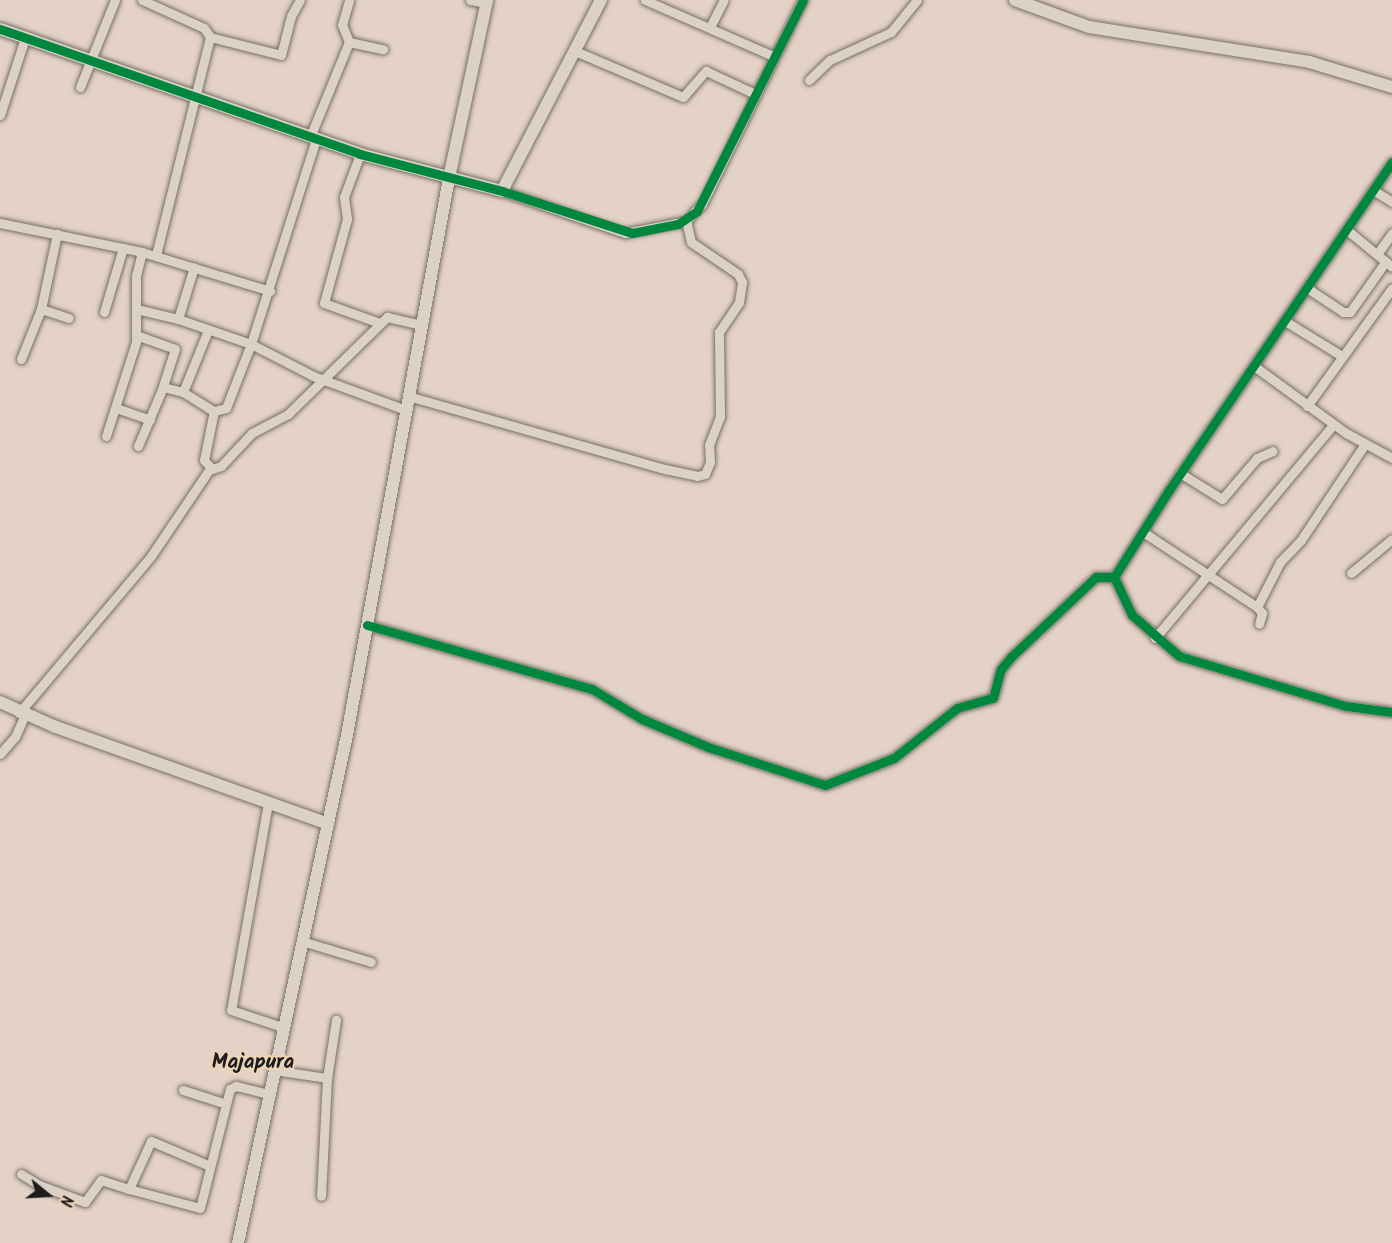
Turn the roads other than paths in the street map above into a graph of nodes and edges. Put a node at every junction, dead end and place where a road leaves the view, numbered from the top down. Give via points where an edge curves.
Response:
1 (115, 0) edge
2 (142, 0) edge
3 (300, 0) edge
4 (349, 0) edge
5 (470, 0) edge
6 (593, 0) edge
7 (601, 0) edge
8 (645, 0) edge
9 (724, 0) edge
10 (803, 0) edge
11 (917, 0) edge
12 (1015, 0) edge
13 (487, 2) edge
14 (662, 3) edge
15 (165, 5) edge
16 (710, 27) junction
17 (0, 29) edge
18 (210, 37) junction
19 (25, 38) junction
20 (349, 42) junction
21 (383, 49) dead end
22 (576, 51) junction
23 (773, 56) junction
24 (91, 59) junction
25 (809, 80) dead end
26 (80, 87) dead end
27 (1392, 87) edge
28 (755, 94) junction
29 (194, 95) junction
30 (0, 115) edge
31 (313, 138) junction
32 (360, 154) junction
33 (1392, 162) edge
34 (449, 178) junction
35 (498, 190) junction
36 (1373, 190) junction
37 (1392, 202) edge
38 (686, 221) junction
39 (0, 223) edge
40 (1347, 230) junction
41 (1392, 233) edge
42 (57, 234) junction
43 (123, 248) junction
44 (142, 252) junction
45 (1377, 254) junction
46 (156, 255) junction
47 (1389, 264) edge
48 (194, 267) junction
49 (1307, 288) junction
50 (1392, 288) edge
51 (270, 291) junction
52 (41, 309) junction
53 (136, 309) junction
54 (1352, 309) junction
55 (104, 312) dead end
56 (69, 318) dead end
57 (178, 319) junction
58 (1286, 321) junction
59 (1368, 321) junction
60 (380, 323) junction
61 (421, 325) junction
62 (208, 330) junction
63 (136, 335) junction
64 (251, 344) junction
65 (1342, 356) junction
66 (21, 359) dead end
67 (1254, 366) junction
68 (323, 380) junction
69 (163, 387) junction
70 (183, 392) junction
71 (408, 396) junction
72 (1307, 406) junction
73 (116, 408) junction
74 (406, 410) junction
75 (214, 411) junction
76 (150, 420) junction
77 (1333, 425) junction
78 (106, 436) dead end
79 (1365, 444) junction
80 (138, 446) dead end
81 (1273, 450) dead end
82 (1392, 458) edge
83 (212, 469) junction
84 (1180, 473) junction
85 (1143, 532) junction
86 (1392, 539) edge
87 (1352, 573) dead end
88 (1205, 575) junction
89 (1114, 577) junction
90 (1257, 607) junction
91 (1259, 624) dead end
92 (367, 625) junction
93 (1155, 638) junction
94 (0, 702) edge
95 (1392, 712) edge
96 (22, 714) junction
97 (0, 754) edge
98 (268, 802) junction
99 (328, 824) junction
100 (302, 941) junction
101 (371, 962) dead end
102 (336, 1020) dead end
103 (282, 1027) junction
104 (274, 1070) junction
105 (327, 1078) junction
106 (183, 1090) dead end
107 (269, 1094) junction
108 (226, 1104) junction
109 (210, 1166) junction
110 (21, 1174) dead end
111 (129, 1189) junction
112 (321, 1196) dead end
113 (238, 1243) edge

1 - 24 street
2 - 15 street
3 - 18 street via 291,16 281,55
4 - 20 street via 342,25
5 - 13 street
6 - 35 street
7 - 22 street
8 - 14 street
9 - 16 street
10 - 23 street
11 - 25 street via 891,32 830,60
12 - 27 street via 1089,27 1309,62
13 - 34 street
14 - 16 street
15 - 18 street via 204,27
16 - 23 street
17 - 19 street
18 - 29 street
19 - 24 street
19 - 30 street
20 - 21 street
20 - 31 street
22 - 28 street via 683,97 706,71
22 - 35 street
23 - 28 street
24 - 26 street
24 - 29 street
28 - 38 street via 702,204
29 - 31 street
29 - 46 street
31 - 32 street
31 - 51 street
32 - 34 street
32 - 60 street via 344,197 347,219 324,303
33 - 36 street
34 - 35 street
34 - 61 street
35 - 38 street via 625,233
36 - 37 street
36 - 40 street
38 - 71 street via 691,242 738,274 742,282 739,302 719,332 720,417 709,445 705,474 665,470
39 - 42 street
40 - 45 street
40 - 49 street
41 - 45 street
42 - 43 street
42 - 52 street
43 - 44 street
43 - 55 street
44 - 46 street
44 - 53 street via 136,276
45 - 47 street
46 - 48 street
47 - 54 street
48 - 51 street
48 - 57 street
49 - 54 street via 1342,312
49 - 58 street
50 - 59 street
51 - 64 street
52 - 56 street
52 - 66 street
53 - 57 street
53 - 63 street
54 - 59 street
57 - 62 street
58 - 65 street
58 - 67 street
59 - 65 street
60 - 61 street via 394,316
60 - 68 street
61 - 71 street
62 - 64 street
62 - 70 street
63 - 69 street via 175,349
63 - 73 street
64 - 68 street
64 - 75 street via 238,374 234,397 226,408
65 - 72 street
67 - 72 street
67 - 84 street
68 - 74 street
68 - 83 street via 288,414 252,433 221,466
69 - 70 street
69 - 76 street
70 - 75 street
71 - 74 street
72 - 77 street
73 - 76 street
73 - 78 street
74 - 92 street
75 - 83 street via 204,460
76 - 80 street
77 - 79 street
77 - 88 street
79 - 82 street
79 - 90 street via 1301,540 1280,562
81 - 84 street via 1257,458 1222,499
83 - 96 street via 152,556
84 - 85 street
85 - 88 street
85 - 89 street
86 - 87 street
88 - 90 street
88 - 93 street
89 - 92 street via 1096,577 1011,657 1001,669 993,699 957,708 894,758 825,785 708,747 642,718 592,689
89 - 93 street via 1127,609
90 - 91 street via 1262,613
92 - 99 street
93 - 95 street via 1170,651 1197,664 1346,706
94 - 96 street
96 - 97 street via 15,737
96 - 98 street
98 - 99 street
98 - 103 street via 231,1010
99 - 100 street
100 - 101 street
100 - 103 street
102 - 105 street
103 - 104 street
104 - 105 street
104 - 107 street
105 - 112 street
106 - 108 street
107 - 108 street via 236,1086 230,1089
107 - 113 street
108 - 109 street
109 - 111 street via 200,1208
109 - 111 street via 151,1140
110 - 111 street via 82,1202 101,1180

